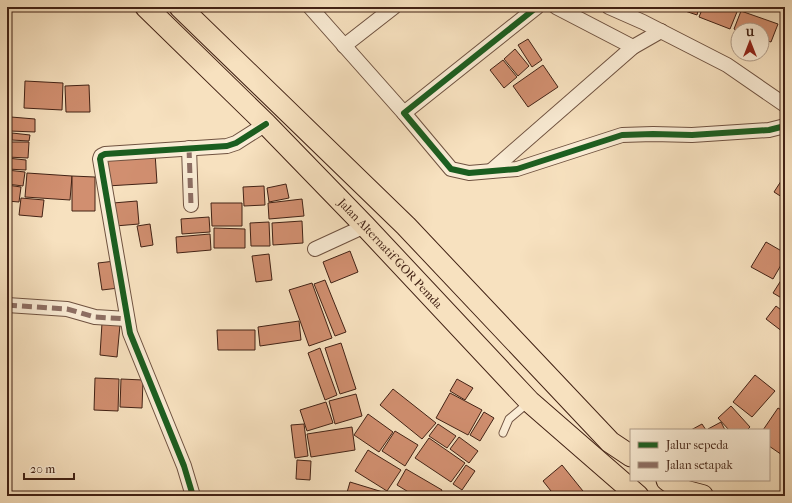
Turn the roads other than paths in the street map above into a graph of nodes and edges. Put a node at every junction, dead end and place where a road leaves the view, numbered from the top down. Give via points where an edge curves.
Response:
1 (146, 7) edge
2 (180, 7) edge
3 (310, 7) edge
4 (394, 7) edge
5 (537, 7) edge
6 (556, 7) edge
7 (609, 7) edge
8 (661, 31) junction
9 (344, 46) junction
10 (633, 47) junction
11 (785, 105) edge
12 (404, 113) junction
13 (266, 124) junction
14 (785, 126) edge
15 (189, 148) junction
16 (491, 171) junction
17 (191, 205) dead end
18 (365, 226) junction
19 (315, 249) dead end
20 (7, 305) edge
21 (127, 319) junction
22 (530, 402) junction
23 (503, 433) dead end
24 (630, 455) edge
25 (193, 496) edge
26 (638, 496) edge

1 - 13 main road, Jalan Alternatif GOR Pemda
2 - 24 main road via 406,226 610,442
3 - 9 street
4 - 9 street
5 - 12 street
6 - 10 street
7 - 8 street
8 - 10 street
8 - 11 street via 727,65
9 - 12 street
10 - 16 street
12 - 16 street via 451,169 469,173
13 - 15 street via 227,146
13 - 18 main road, Jalan Alternatif GOR Pemda
14 - 16 street via 769,130 692,135 622,135 516,169
15 - 17 street
15 - 21 street via 101,156 100,163
18 - 19 street
18 - 22 main road, Jalan Alternatif GOR Pemda
20 - 21 street via 68,309 95,317
21 - 25 street via 130,333 184,466
22 - 23 lane via 509,419
22 - 26 main road, Jalan Alternatif GOR Pemda

